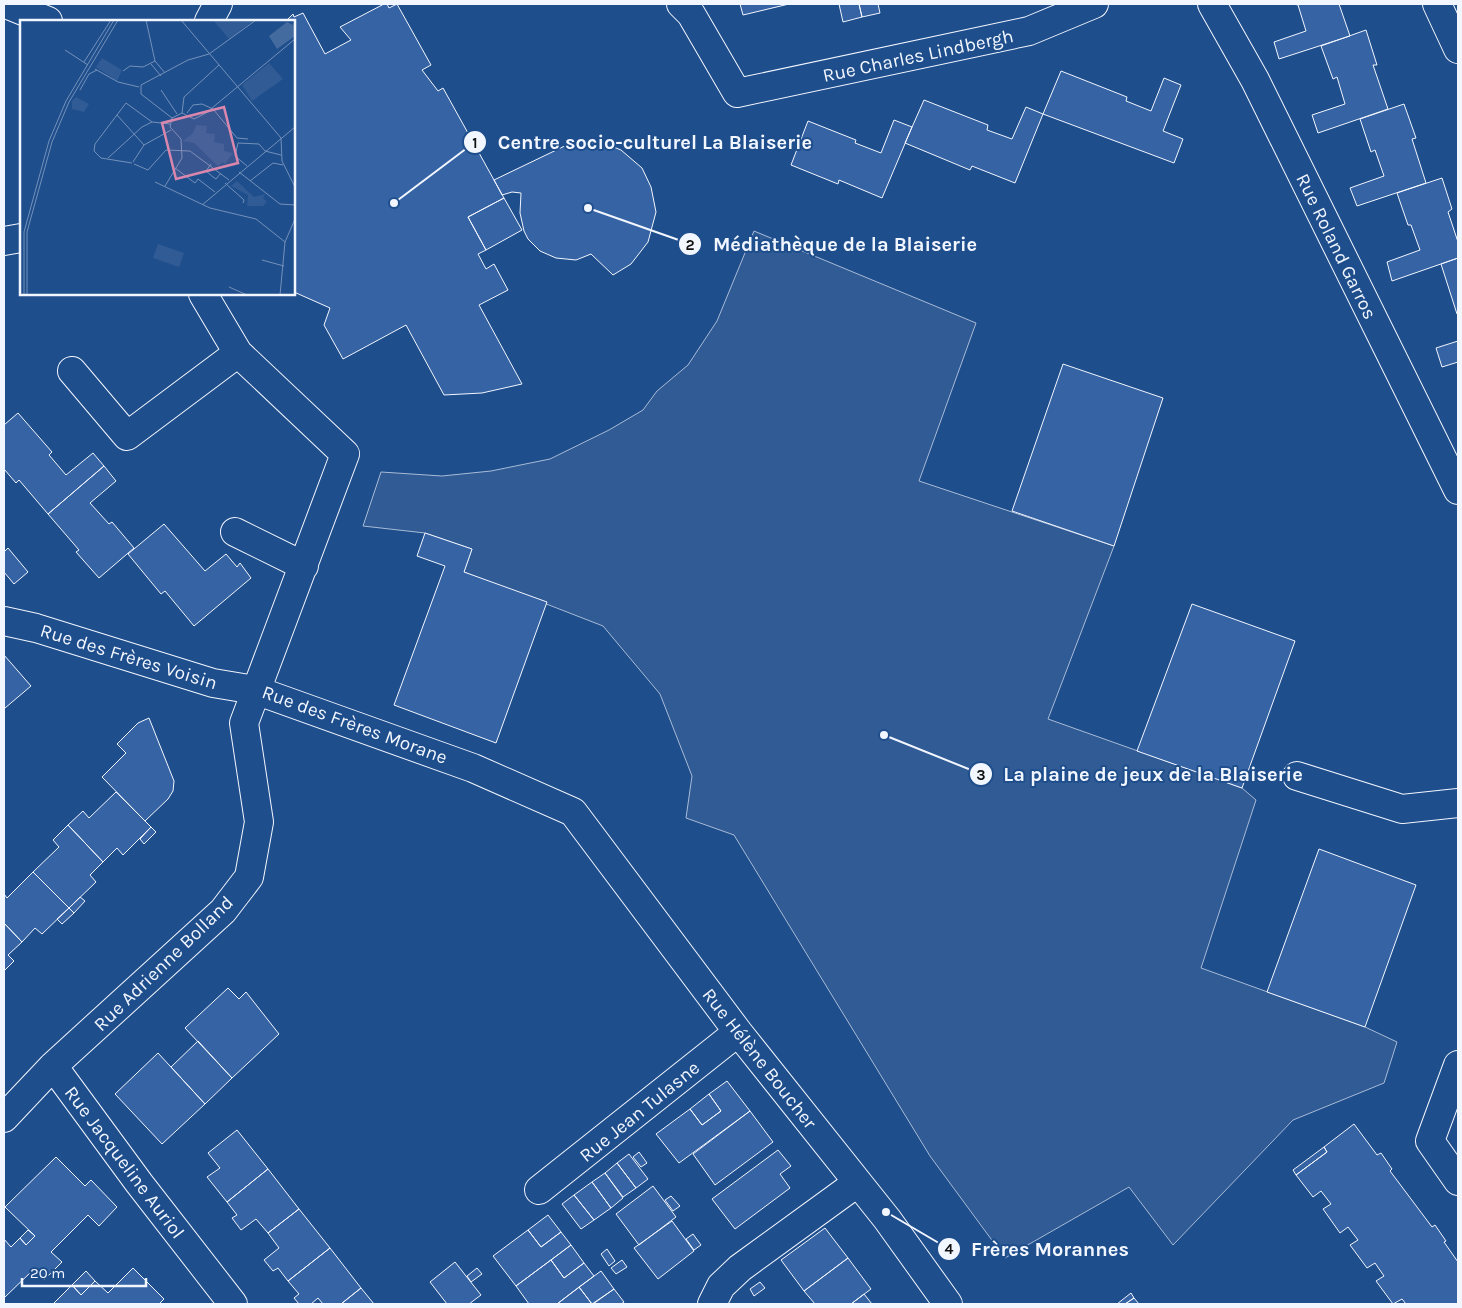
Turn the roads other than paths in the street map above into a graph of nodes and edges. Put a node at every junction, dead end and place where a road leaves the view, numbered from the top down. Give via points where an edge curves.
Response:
1 (6, 4) edge
2 (218, 4) edge
3 (681, 4) edge
4 (1094, 4) edge
5 (1212, 4) edge
6 (1437, 4) edge
7 (46, 20) edge
8 (210, 20) edge
9 (1458, 48) edge
10 (20, 238) edge
11 (4, 241) edge
12 (203, 295) edge
13 (238, 353) junction
14 (72, 371) dead end
15 (1458, 490) edge
16 (235, 532) dead end
17 (304, 566) junction
18 (4, 621) edge
19 (255, 690) junction
20 (1297, 776) dead end
21 (1458, 803) edge
22 (573, 812) joint
23 (738, 1032) junction
24 (1458, 1065) edge
25 (53, 1066) junction
26 (4, 1118) edge
27 (1458, 1181) edge
28 (857, 1183) junction
29 (539, 1190) dead end
30 (233, 1304) edge
31 (712, 1304) edge
32 (948, 1304) edge

1 - 7 street
2 - 8 street
3 - 4 street, Rue Charles Lindbergh via 691,14 737,93 1028,31
5 - 15 street, Rue Roland Garros via 1255,80
6 - 9 street
10 - 11 street
12 - 13 street
13 - 14 street via 127,436
13 - 17 street, Rue des Frères Morane via 345,454
16 - 17 street
17 - 19 street, Rue des Frères Morane
18 - 19 street, Rue des Frères Voisin via 36,628 213,684
19 - 22 street, Rue des Frères Morane via 473,768
19 - 25 street, Rue Adrienne Bolland via 244,723 260,822 249,877 223,911
20 - 21 street via 1402,809
22 - 23 street, Rue Hélène Boucher
23 - 28 street, Rue Hélène Boucher
23 - 29 street, Rue Jean Tulasne
24 - 27 street via 1430,1141
25 - 26 street, Rue Adrienne Bolland
25 - 30 street, Rue Jacqueline Auriol
28 - 31 street via 740,1268 721,1286
28 - 32 street, Rue Hélène Boucher

